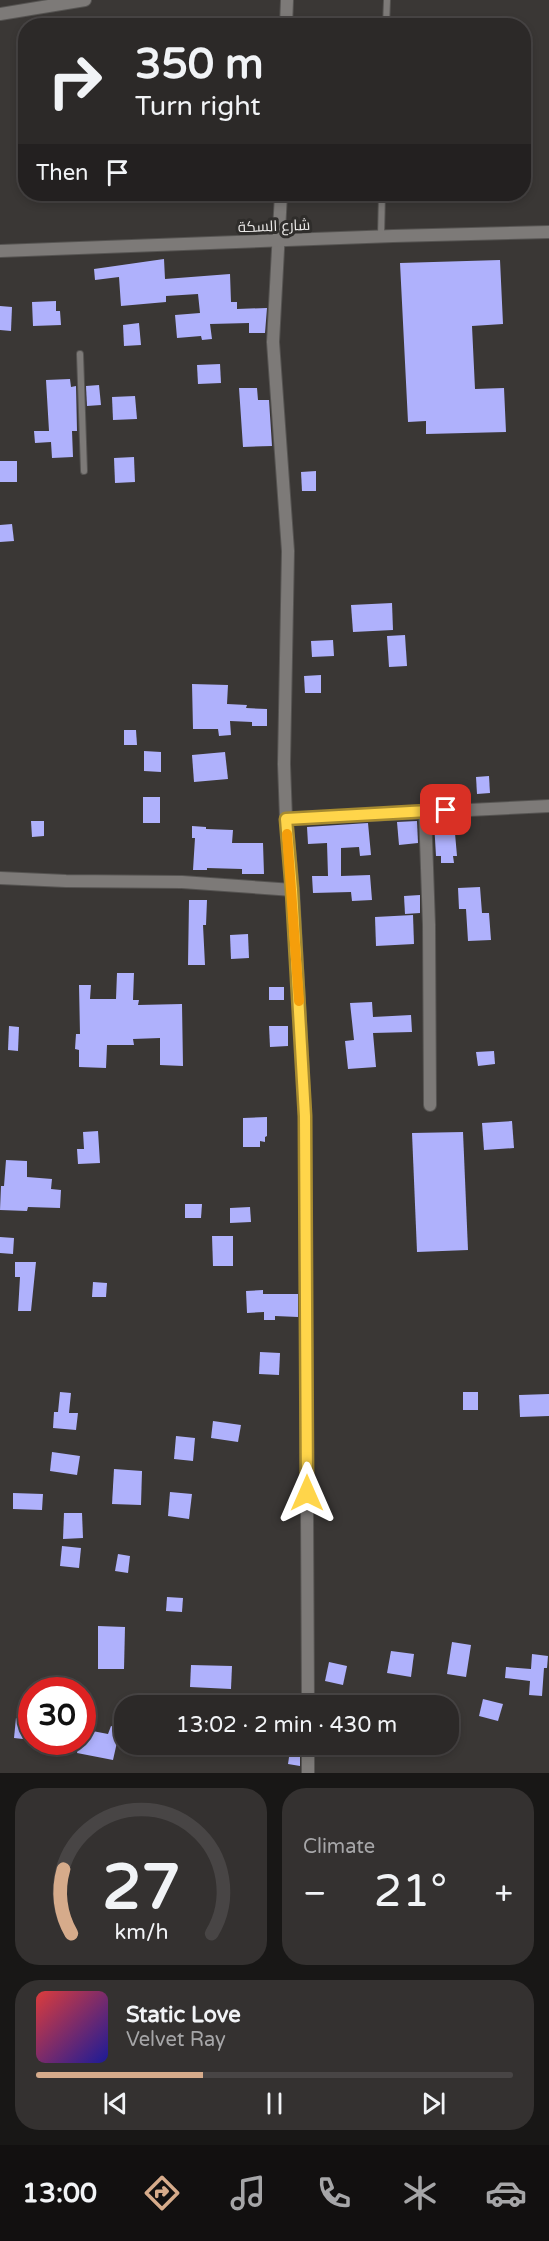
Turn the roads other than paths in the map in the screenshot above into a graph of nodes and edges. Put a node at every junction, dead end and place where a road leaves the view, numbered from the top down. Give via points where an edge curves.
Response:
1 (85, 0) edge
2 (287, 0) edge
3 (387, 0) edge
4 (0, 14) edge
5 (286, 18) edge
6 (386, 18) edge
7 (281, 201) edge
8 (382, 201) edge
9 (549, 232) edge
10 (381, 237) junction
11 (280, 240) junction
12 (0, 251) edge
13 (80, 354) dead end
14 (84, 471) dead end
15 (549, 806) edge
16 (425, 811) junction
17 (286, 819) junction
18 (0, 878) edge
19 (292, 890) junction
20 (430, 1105) dead end
21 (308, 1695) edge
22 (308, 1755) edge
23 (308, 1773) edge

1 - 4 street
2 - 5 street
3 - 6 lane
7 - 11 street
8 - 10 lane
9 - 10 street, شارع السكة
10 - 11 street, شارع السكة
11 - 12 street, شارع السكة
11 - 17 street via 273,342 288,551
13 - 14 lane
15 - 16 street
16 - 17 street
16 - 20 street
17 - 19 street
18 - 19 street via 182,882
19 - 21 street via 305,1116
22 - 23 street

